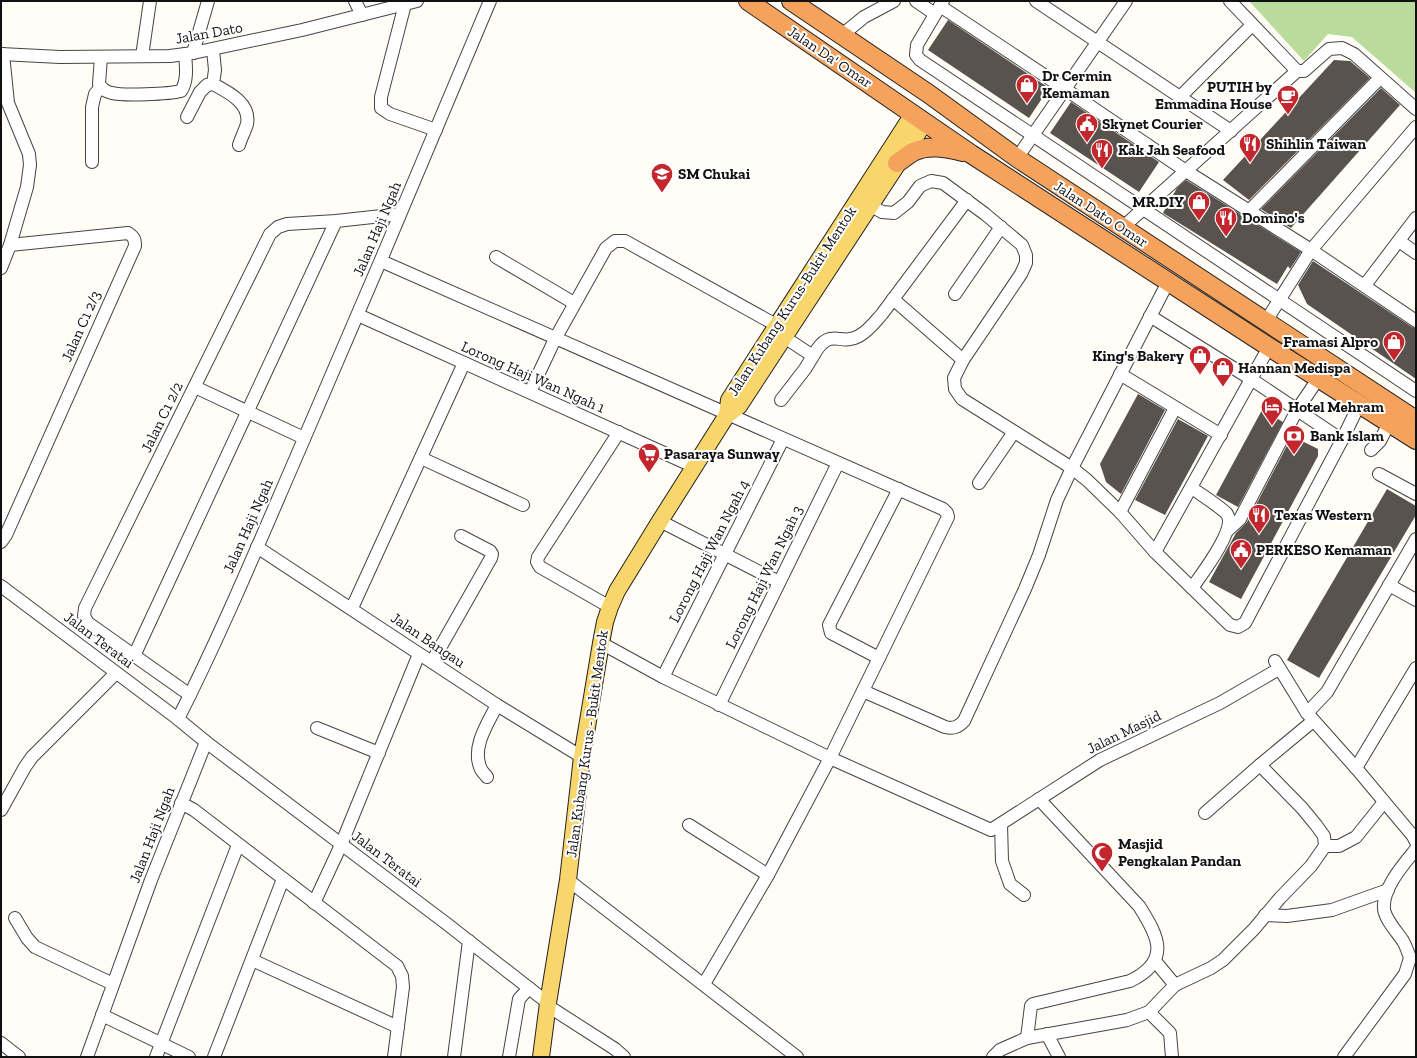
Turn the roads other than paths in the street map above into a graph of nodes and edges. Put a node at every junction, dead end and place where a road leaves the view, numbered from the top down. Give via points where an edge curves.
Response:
1 (150, 1) edge
2 (208, 1) edge
3 (355, 1) edge
4 (417, 1) edge
5 (490, 1) edge
6 (748, 1) edge
7 (791, 1) edge
8 (894, 1) edge
9 (916, 1) edge
10 (1036, 1) edge
11 (1126, 1) edge
12 (1230, 1) edge
13 (405, 4) junction
14 (940, 7) edge
15 (362, 15) junction
16 (813, 15) junction
17 (1252, 24) junction
18 (842, 35) junction
19 (1098, 42) junction
20 (213, 50) junction
21 (2, 54) edge
22 (189, 54) junction
23 (142, 56) junction
24 (101, 57) junction
25 (1297, 71) junction
26 (1380, 78) junction
27 (213, 84) junction
28 (101, 87) junction
29 (1065, 89) junction
30 (1180, 97) junction
31 (1416, 109) edge
32 (921, 114) junction
33 (187, 117) dead end
34 (1416, 127) edge
35 (436, 130) junction
36 (1230, 131) junction
37 (1032, 135) junction
38 (239, 145) dead end
39 (971, 154) junction
40 (1017, 158) junction
41 (92, 162) dead end
42 (897, 163) junction
43 (1186, 171) junction
44 (967, 200) junction
45 (870, 206) junction
46 (1143, 209) junction
47 (1249, 211) junction
48 (400, 214) junction
49 (1416, 218) edge
50 (336, 221) junction
51 (1001, 227) junction
52 (1122, 228) junction
53 (1399, 241) junction
54 (10, 245) junction
55 (1311, 250) junction
56 (1416, 253) edge
57 (496, 257) dead end
58 (381, 262) junction
59 (1, 268) edge
60 (1168, 282) junction
61 (1365, 285) junction
62 (955, 294) dead end
63 (893, 299) junction
64 (1280, 300) junction
65 (574, 303) junction
66 (358, 315) junction
67 (1150, 316) junction
68 (1266, 321) junction
69 (1416, 321) edge
70 (780, 331) junction
71 (555, 338) junction
72 (1269, 347) junction
73 (813, 356) junction
74 (963, 360) junction
75 (464, 363) junction
76 (1120, 374) junction
77 (1251, 379) junction
78 (1318, 379) junction
79 (194, 387) junction
80 (1416, 391) edge
81 (530, 392) junction
82 (780, 400) dead end
83 (1360, 405) junction
84 (1175, 408) junction
85 (1298, 410) junction
86 (247, 412) junction
87 (727, 415) junction
88 (1416, 420) edge
89 (1389, 423) junction
90 (619, 432) junction
91 (1014, 432) junction
92 (1221, 435) junction
93 (304, 438) junction
94 (783, 439) junction
95 (1342, 440) junction
96 (1416, 440) edge
97 (1371, 450) dead end
98 (421, 458) junction
99 (838, 463) junction
100 (695, 467) junction
101 (1072, 468) junction
102 (1379, 474) dead end
103 (979, 483) dead end
104 (1192, 488) junction
105 (899, 489) junction
106 (1416, 494) edge
107 (523, 505) dead end
108 (1120, 512) junction
109 (660, 521) junction
110 (1228, 530) junction
111 (461, 536) dead end
112 (1416, 539) edge
113 (1, 542) edge
114 (257, 547) junction
115 (1155, 552) junction
116 (725, 554) junction
117 (779, 582) junction
118 (1389, 585) junction
119 (1, 586) edge
120 (1192, 588) junction
121 (1416, 600) edge
122 (610, 607) junction
123 (352, 608) junction
124 (601, 643) junction
125 (419, 654) junction
126 (134, 656) junction
127 (879, 658) junction
128 (432, 662) junction
129 (1416, 668) edge
130 (116, 673) junction
131 (663, 677) junction
132 (863, 691) junction
133 (190, 695) junction
134 (497, 705) junction
135 (719, 705) junction
136 (1310, 717) junction
137 (178, 719) junction
138 (317, 728) dead end
139 (206, 742) junction
140 (379, 753) junction
141 (582, 757) junction
142 (830, 758) junction
143 (1260, 765) junction
144 (1356, 768) junction
145 (487, 777) dead end
146 (1039, 799) junction
147 (1384, 802) junction
148 (181, 803) junction
149 (1, 810) edge
150 (1205, 813) dead end
151 (1001, 824) junction
152 (689, 825) dead end
153 (1415, 835) edge
154 (238, 845) junction
155 (341, 845) junction
156 (1325, 846) junction
157 (1416, 849) edge
158 (768, 875) junction
159 (283, 879) junction
160 (568, 880) junction
161 (1388, 890) junction
162 (1024, 895) dead end
163 (314, 903) junction
164 (1265, 915) junction
165 (15, 918) dead end
166 (469, 941) junction
167 (252, 960) junction
168 (1155, 961) junction
169 (113, 984) junction
170 (704, 984) junction
171 (1175, 986) junction
172 (529, 988) junction
173 (548, 1004) junction
174 (1149, 1012) junction
175 (102, 1015) junction
176 (398, 1027) junction
177 (1047, 1034) junction
178 (1027, 1038) junction
179 (1, 1043) edge
180 (160, 1044) junction
181 (19, 1057) edge
182 (86, 1057) edge
183 (156, 1057) edge
184 (189, 1057) edge
185 (214, 1057) edge
186 (394, 1057) edge
187 (454, 1057) edge
188 (509, 1057) edge
189 (541, 1057) edge
190 (624, 1057) edge
191 (797, 1057) edge
192 (993, 1057) edge
193 (1059, 1057) edge
194 (1172, 1057) edge
195 (1344, 1057) edge

1 - 23 street
2 - 22 street
3 - 15 street
4 - 13 street, Jalan Dato
5 - 35 street, Jalan Haji Ngah
6 - 32 highway, Jalan Da' Omar
7 - 16 highway, Jalan Dato Omar
8 - 18 street via 864,17
9 - 14 street
10 - 19 street
11 - 19 street
12 - 17 street
13 - 15 street, Jalan Dato
13 - 35 street via 381,97 381,108 390,114
14 - 29 street
14 - 37 street via 916,44 916,55
15 - 20 street, Jalan Dato
16 - 18 highway, Jalan Dato Omar
16 - 32 highway via 835,38 915,94 921,100
17 - 25 street
17 - 30 street
18 - 40 highway, Jalan Dato Omar
19 - 29 street
19 - 30 street
20 - 22 street, Jalan Dato
20 - 27 street
21 - 24 street, Jalan Dato
21 - 54 street via 8,103 29,154 30,165 27,187
22 - 23 street, Jalan Dato
22 - 28 street via 181,90 121,95 110,93
23 - 24 street, Jalan Dato
24 - 28 street
25 - 26 street via 1304,71 1328,49 1342,48 1354,54
25 - 36 street
26 - 31 street
26 - 47 street
27 - 33 street via 207,85 200,92
27 - 38 street via 235,96 245,110 247,123
28 - 41 street via 92,103
29 - 37 street
29 - 43 street
30 - 36 street
32 - 39 highway, Jalan Dato Omar
32 - 40 highway via 933,108
32 - 42 main road, Jalan Kubang Kurus-Bukit Mentok
32 - 70 main road, Jalan Kubang Kurus-Bukit Mentok
34 - 55 street
35 - 48 street, Jalan Haji Ngah
36 - 43 street
37 - 40 street
37 - 46 street
39 - 42 highway via 935,147 914,151
39 - 60 highway, Jalan Dato Omar
40 - 52 highway, Jalan Dato Omar
42 - 45 main road, Jalan Kubang Kurus-Bukit Mentok
43 - 46 street
43 - 47 street
44 - 45 street via 943,183 931,181 920,186 908,202 894,213 882,212
44 - 51 street
44 - 63 street
45 - 70 main road, Jalan Kubang Kurus-Bukit Mentok
46 - 52 street
46 - 64 street
47 - 55 street
48 - 50 street, Jalan C1 2/2
48 - 58 street, Jalan Haji Ngah
49 - 53 street
50 - 79 street, Jalan C1 2/2 via 287,224 270,234
50 - 86 street
51 - 62 street
51 - 74 street via 1022,245 1026,263
52 - 68 highway, Jalan Dato Omar
53 - 56 street
53 - 61 street
54 - 59 street
54 - 113 street, Jalan C1 2/3 via 128,233 135,240 135,246
55 - 61 street
55 - 64 street
57 - 65 street
58 - 66 street, Jalan Haji Ngah
58 - 71 street
60 - 67 street
60 - 72 highway, Jalan Dato Omar
61 - 69 street
63 - 73 street via 868,329 848,339 827,340 819,346
63 - 74 street
64 - 68 street
64 - 80 street
65 - 70 street via 606,248 614,241 625,241
65 - 71 street
66 - 75 street, Lorong Haji Wan Ngah 1
66 - 93 street, Jalan Haji Ngah
67 - 76 street
67 - 77 street
68 - 88 highway, Jalan Dato Omar
70 - 73 street
70 - 87 main road, Jalan Kubang Kurus-Bukit Mentok via 729,400
71 - 81 street
71 - 87 street
72 - 77 street
72 - 78 highway, Jalan Dato Omar
73 - 82 street
74 - 91 street via 954,378 955,389 962,399
75 - 81 street, Lorong Haji Wan Ngah 1
75 - 98 street
76 - 84 street
76 - 101 street
77 - 85 street
77 - 92 street
78 - 83 highway, Jalan Dato Omar
78 - 85 street
79 - 86 street
79 - 126 street, Jalan C1 2/2 via 85,608 84,616 88,623
81 - 90 street, Lorong Haji Wan Ngah 1
83 - 89 highway, Jalan Dato Omar
83 - 95 street
84 - 92 street
84 - 108 street
85 - 95 street
85 - 110 street via 1240,519
86 - 93 street
86 - 126 street
87 - 94 street
87 - 100 main road, Jalan Kubang Kurus - Bukit Mentok
89 - 96 highway, Jalan Dato Omar
89 - 97 street via 1380,441
90 - 100 street, Lorong Haji Wan Ngah 1
90 - 122 street via 537,562 540,567
91 - 101 street
91 - 103 street
92 - 104 street
93 - 114 street, Jalan Haji Ngah
94 - 99 street
94 - 116 street, Lorong Haji Wan Ngah 4
95 - 120 street via 1245,623 1238,627 1230,625
98 - 107 street
98 - 123 street
99 - 105 street
99 - 117 street, Lorong Haji Wan Ngah 3
100 - 109 main road, Jalan Kubang Kurus - Bukit Mentok
101 - 108 street
101 - 132 street via 1057,500 1025,589 964,721 958,727 945,727
102 - 106 street
104 - 110 street via 1226,514 1230,520
104 - 115 street
105 - 127 street via 943,509 948,517
105 - 127 street via 829,625 831,633
108 - 115 street
109 - 116 street
109 - 122 main road, Jalan Kubang Kurus - Bukit Mentok
110 - 120 street
111 - 128 street via 492,554
112 - 118 street
114 - 123 street, Jalan Bangau
114 - 133 street, Jalan Haji Ngah
115 - 120 street
116 - 117 street
116 - 131 street, Lorong Haji Wan Ngah 4
117 - 135 street, Lorong Haji Wan Ngah 3
118 - 121 street
118 - 136 street
119 - 130 street, Jalan Teratai
122 - 124 main road, Jalan Kubang Kurus - Bukit Mentok
123 - 125 street, Jalan Bangau
124 - 131 street
124 - 141 main road, Jalan Kubang Kurus - Bukit Mentok
125 - 128 street, Jalan Bangau
125 - 140 street
126 - 133 street, Jalan C1 2/2
127 - 132 street
128 - 134 street, Jalan Bangau
129 - 144 street
130 - 137 street, Jalan Teratai
130 - 149 street via 32,757
131 - 135 street
132 - 142 street
133 - 137 street, Jalan Haji Ngah
134 - 141 street, Jalan Bangau
134 - 145 street via 477,753 480,768
135 - 142 street
136 - 143 street
136 - 144 street
136 - 146 street, Jalan Masjid via 1277,665 1220,703 1100,760
137 - 139 street
138 - 140 street
139 - 148 street, Jalan Haji Ngah
139 - 155 street, Jalan Teratai
140 - 155 street
141 - 160 main road, Jalan Kubang Kurus - Bukit Mentok
142 - 151 street, Jalan Masjid via 988,829 992,830
142 - 158 street
143 - 150 street
143 - 156 street via 1302,808 1324,836
144 - 147 street
146 - 151 street, Jalan Masjid
146 - 168 street via 1139,906 1157,938
147 - 153 street
147 - 156 street via 1356,837 1339,846
148 - 154 street via 194,810
148 - 169 street, Jalan Haji Ngah
151 - 162 street via 1002,861 1010,884
152 - 158 street
154 - 159 street
154 - 180 street
155 - 163 street
155 - 166 street, Jalan Teratai
156 - 164 street via 1311,866
157 - 161 street via 1396,873
158 - 170 street
159 - 163 street
159 - 167 street
160 - 170 street
160 - 173 main road, Jalan Kubang Kurus - Bukit Mentok
161 - 164 street via 1332,910 1286,916
161 - 195 street via 1384,909 1390,924 1404,942 1410,958 1405,974
163 - 176 street via 397,966 402,976 403,987
164 - 171 street via 1223,960
165 - 169 street via 26,938 36,947
166 - 172 street, Jalan Teratai
166 - 187 street
167 - 176 street
167 - 185 street
168 - 171 street
168 - 178 street via 1141,975 1130,981 1033,1004
169 - 175 street, Jalan Haji Ngah
170 - 191 street
171 - 174 street
172 - 173 street, Jalan Teratai
172 - 188 street via 519,999
173 - 189 main road, Jalan Kubang Kurus - Bukit Mentok
173 - 190 street, Jalan Teratai
174 - 177 street via 1127,1020
174 - 194 street via 1170,1033
175 - 180 street
175 - 182 street, Jalan Haji Ngah
176 - 186 street
177 - 178 street
177 - 193 street
178 - 192 street via 1000,1050
179 - 181 street
180 - 183 street
180 - 184 street

